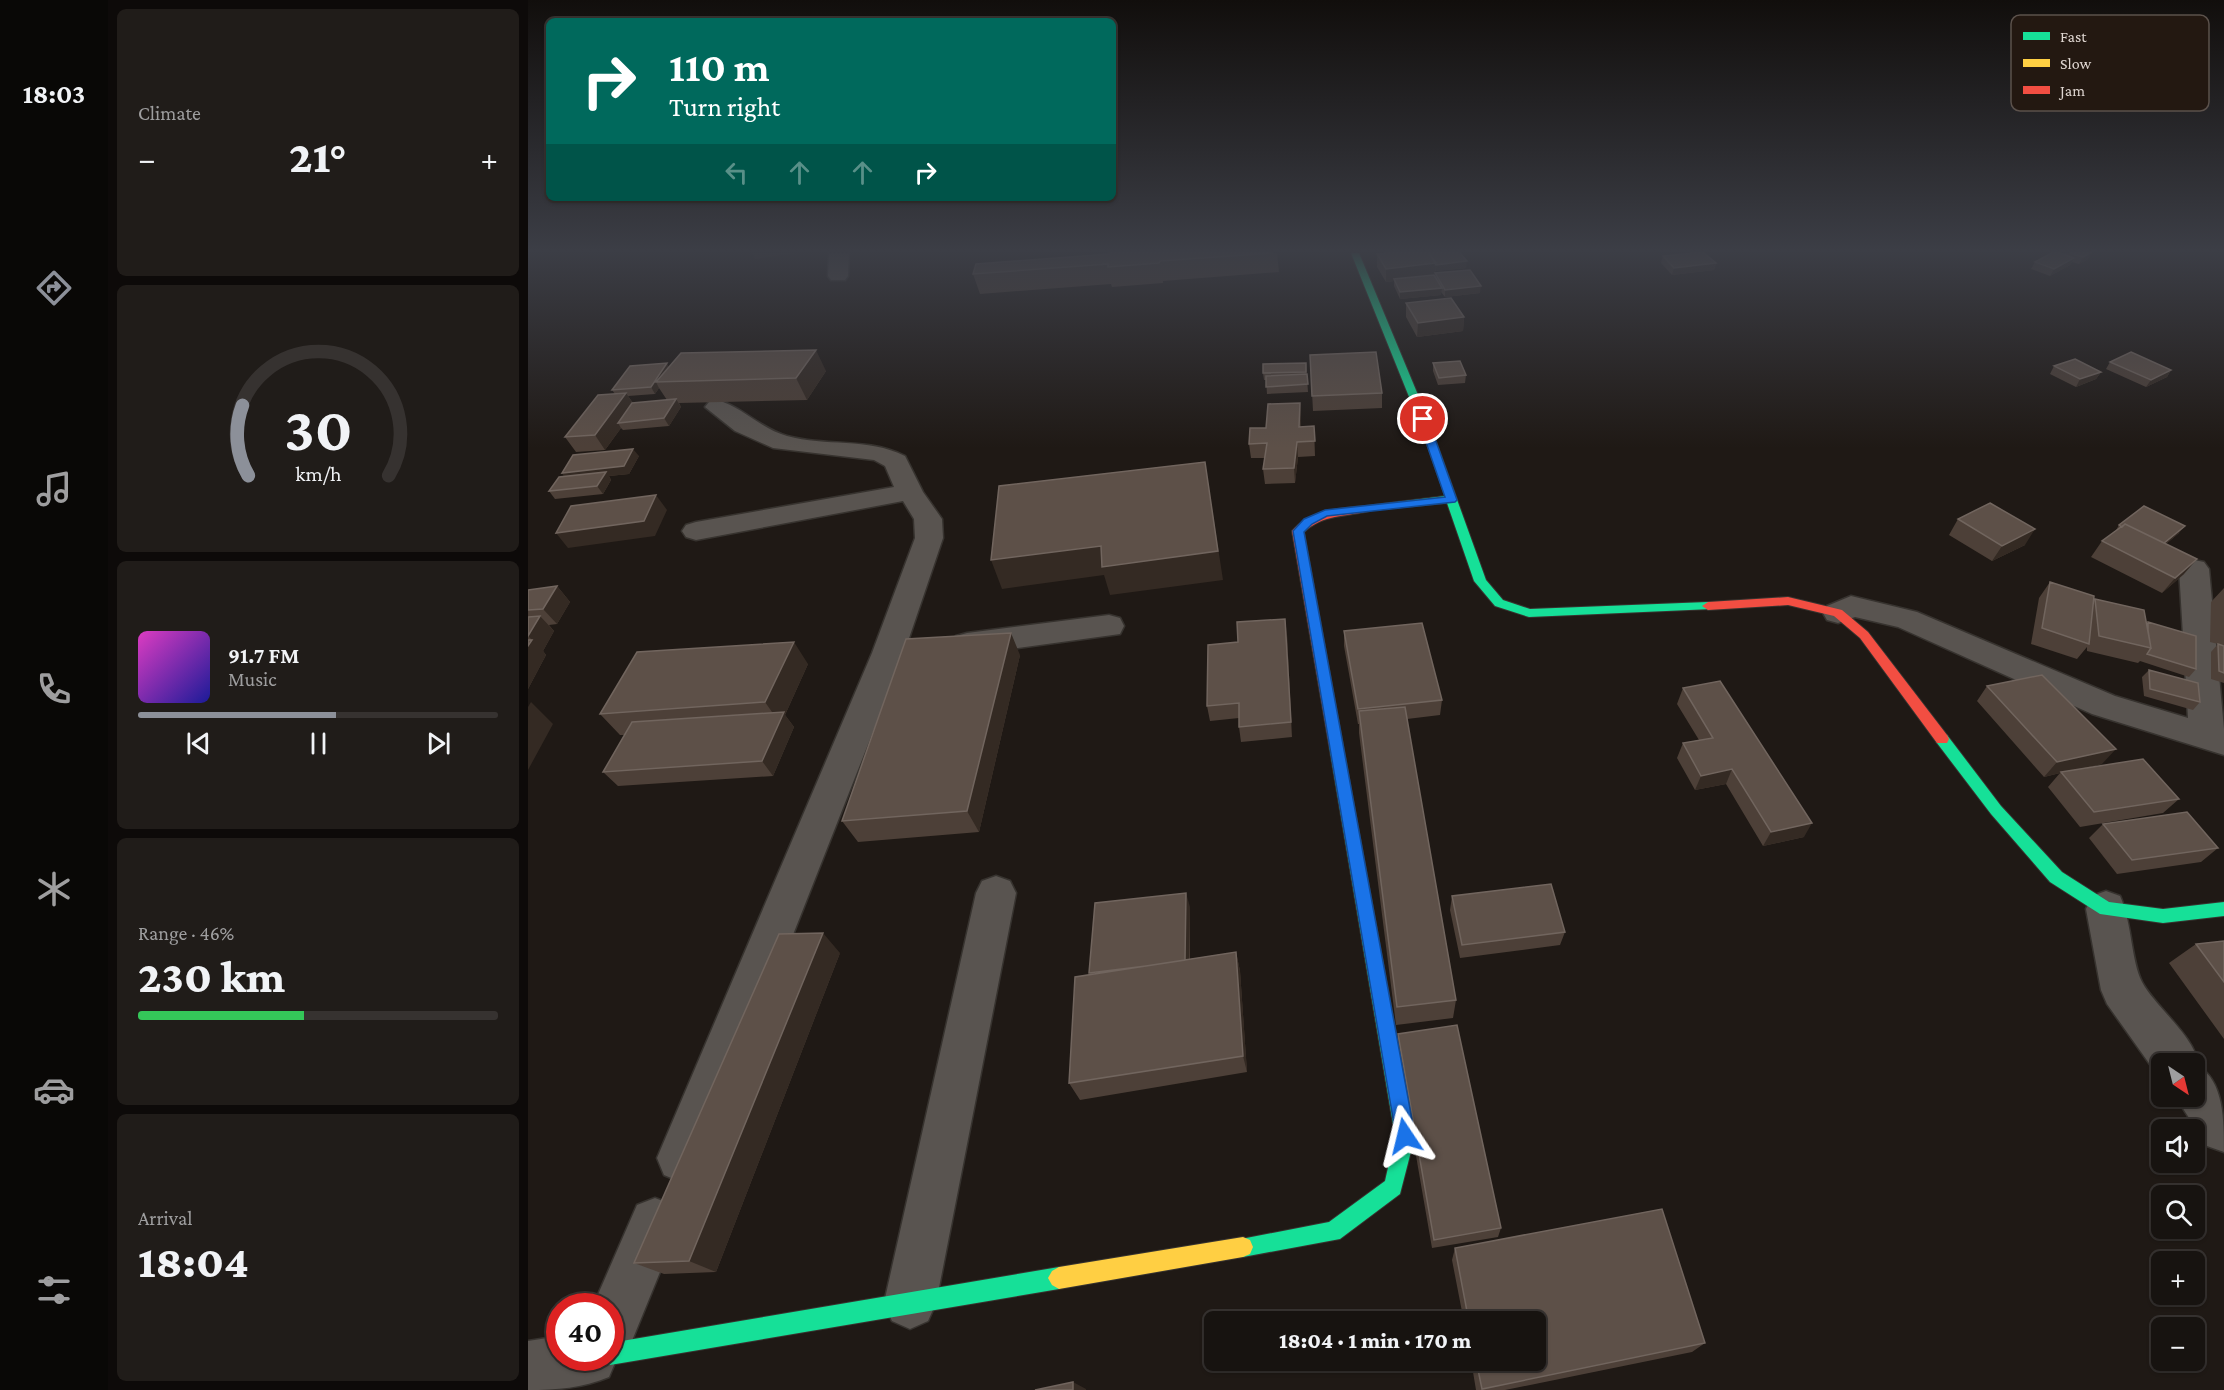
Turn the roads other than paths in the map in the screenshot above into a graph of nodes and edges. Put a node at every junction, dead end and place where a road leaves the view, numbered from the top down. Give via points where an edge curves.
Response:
1 (1382, 318) edge
2 (717, 407) edge
3 (910, 492) junction
4 (1451, 500) junction
5 (696, 531) dead end
6 (2194, 569) edge
7 (1838, 613) junction
8 (1109, 626) dead end
9 (915, 650) junction
10 (2215, 739) edge
11 (996, 893) dead end
12 (2106, 909) junction
13 (2224, 909) edge
14 (2169, 1053) edge
15 (2205, 1102) edge
16 (2224, 1129) edge
17 (624, 1298) edge
18 (910, 1303) junction
19 (624, 1352) edge
20 (546, 1365) edge
21 (528, 1368) edge

1 - 4 street
2 - 3 street via 744,426 782,442 880,453 896,461
3 - 5 street
3 - 9 street via 928,519 929,538
4 - 7 street via 1480,581 1499,603 1529,614 1788,601
4 - 18 street via 1325,513 1298,531 1405,1136 1393,1187 1333,1232
6 - 10 street
7 - 10 street via 1851,606 1906,619 2104,705
7 - 12 street via 1864,635 1996,810 2056,877
8 - 9 street
9 - 17 street
11 - 18 street
12 - 13 street via 2163,916
12 - 14 street via 2122,990
15 - 16 street
18 - 19 street
20 - 21 street

